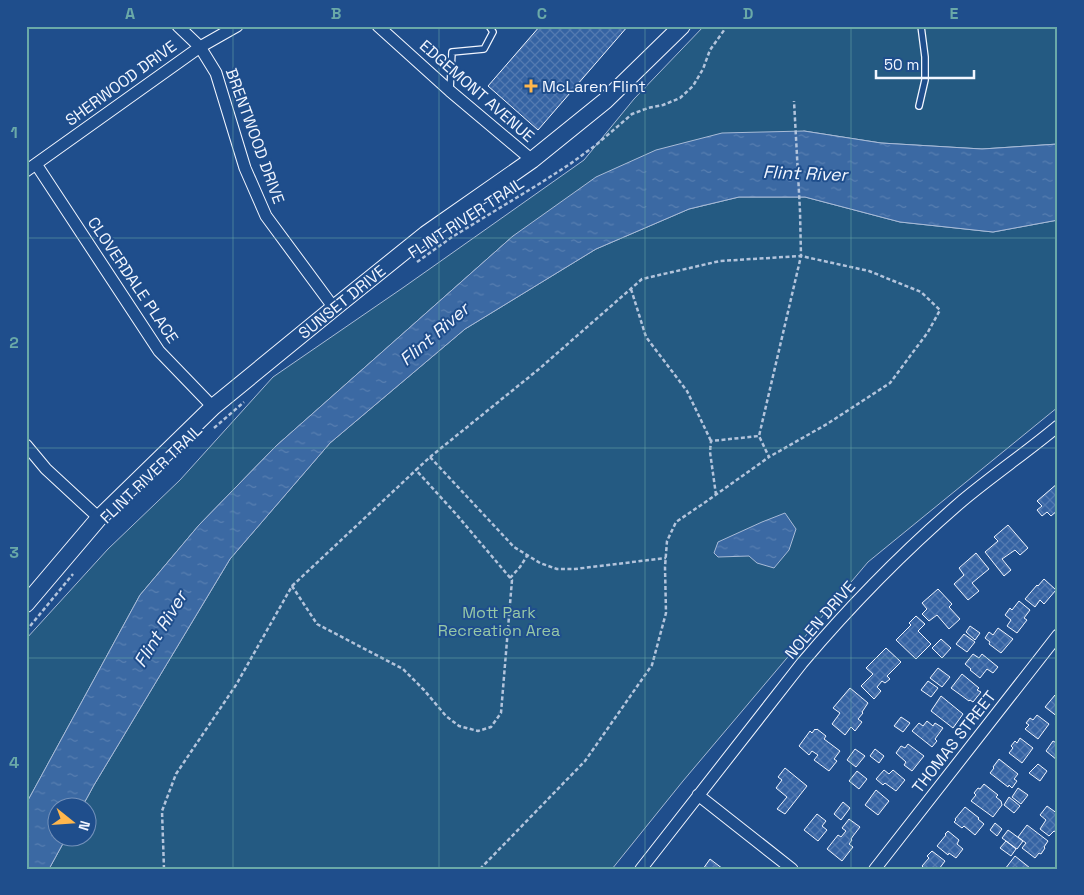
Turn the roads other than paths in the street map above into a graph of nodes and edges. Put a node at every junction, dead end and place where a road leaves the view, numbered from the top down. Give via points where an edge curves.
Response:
1 (178, 26) edge
2 (237, 26) edge
3 (378, 26) edge
4 (488, 26) edge
5 (682, 26) edge
6 (921, 26) edge
7 (200, 47) junction
8 (450, 91) junction
9 (919, 106) dead end
10 (532, 160) junction
11 (31, 167) edge
12 (334, 308) junction
13 (213, 407) junction
14 (1058, 426) edge
15 (26, 445) edge
16 (99, 518) junction
17 (26, 604) edge
18 (1058, 635) edge
19 (698, 795) junction
20 (641, 869) edge
21 (792, 869) edge
22 (875, 869) edge

1 - 7 street, BRENTWOOD DRIVE
2 - 7 street, SHERWOOD DRIVE
3 - 8 street, EDGEMONT AVENUE
4 - 8 lane via 493,32 484,49 452,52
5 - 10 street, SUNSET DRIVE via 605,101
6 - 9 lane via 925,80
7 - 11 street, SHERWOOD DRIVE
7 - 12 street, BRENTWOOD DRIVE via 216,73 245,168 266,216
8 - 10 street, EDGEMONT AVENUE
10 - 12 street, SUNSET DRIVE via 426,234
11 - 13 street, CLOVERDALE PLACE via 159,351
12 - 13 street, SUNSET DRIVE
13 - 16 street, SUNSET DRIVE
14 - 19 street, NOLEN DRIVE via 964,500 863,594 802,663
15 - 16 street via 46,469
16 - 17 street, SUNSET DRIVE
18 - 22 street, THOMAS STREET
19 - 20 street, NOLEN DRIVE
19 - 21 street

